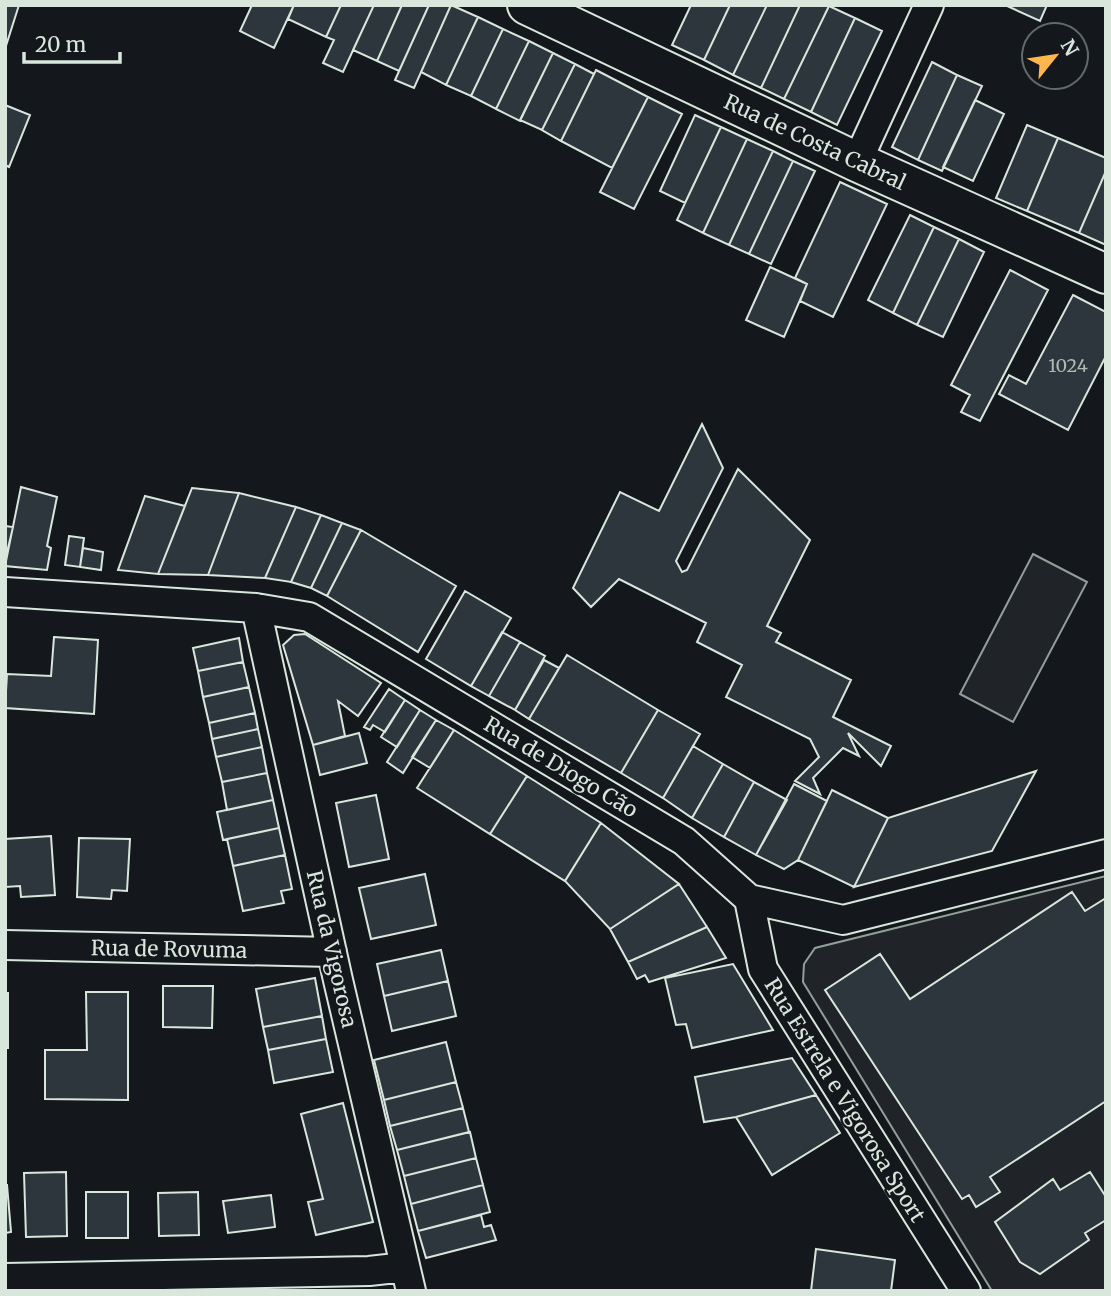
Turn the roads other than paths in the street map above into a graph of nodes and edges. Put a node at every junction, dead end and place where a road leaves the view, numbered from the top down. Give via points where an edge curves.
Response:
1 (527, 5) edge
2 (929, 5) edge
3 (856, 162) junction
4 (1106, 274) edge
5 (5, 592) edge
6 (256, 608) junction
7 (1106, 854) edge
8 (749, 899) junction
9 (5, 945) edge
10 (332, 953) junction
11 (5, 1278) edge
12 (408, 1279) edge
13 (965, 1291) edge

1 - 3 main road, Rua de Costa Cabral
2 - 3 street
3 - 4 main road, Rua de Costa Cabral
5 - 6 street, Rua de Diogo Cão
6 - 8 street, Rua de Diogo Cão via 309,617 684,841
6 - 10 street, Rua da Vigorosa
7 - 8 street, Rua de Diogo Cão via 843,920
8 - 13 street, Rua Estrela e Vigorosa Sport via 763,969
9 - 10 street, Rua de Rovuma
10 - 12 street, Rua da Vigorosa
11 - 12 street via 369,1271

